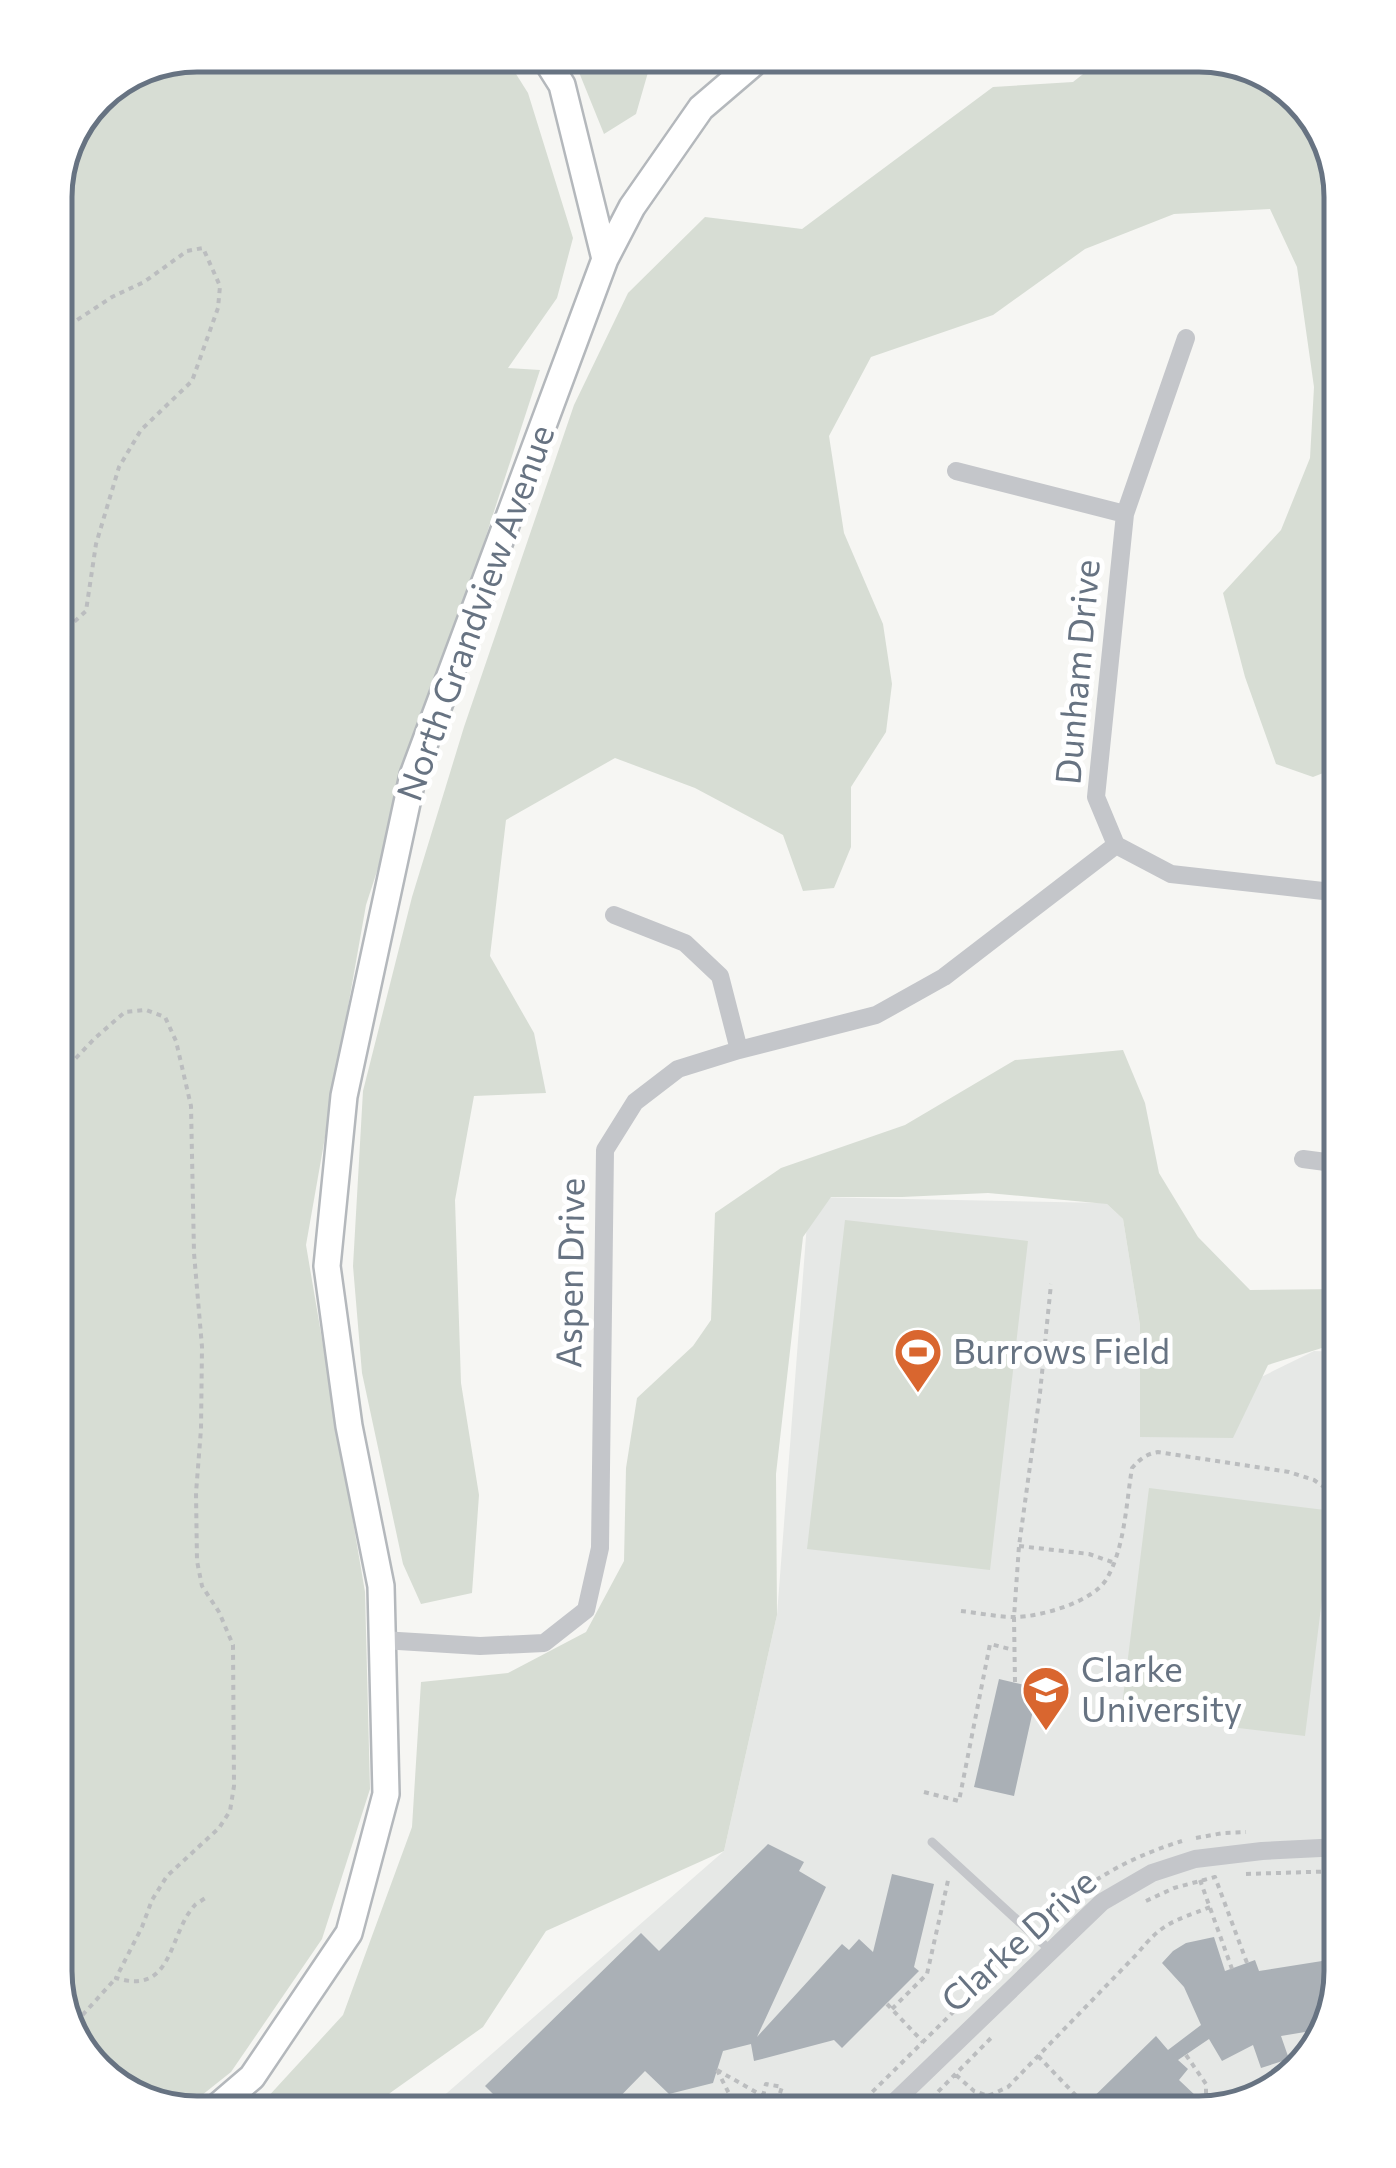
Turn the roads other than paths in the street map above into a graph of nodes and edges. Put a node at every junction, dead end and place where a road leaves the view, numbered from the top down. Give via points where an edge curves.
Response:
1 (554, 72) edge
2 (743, 73) edge
3 (605, 258) junction
4 (1186, 338) dead end
5 (956, 471) dead end
6 (1126, 514) junction
7 (1116, 845) junction
8 (1324, 892) edge
9 (614, 915) dead end
10 (738, 1050) junction
11 (1303, 1159) dead end
12 (1324, 1162) edge
13 (382, 1640) junction
14 (932, 1842) dead end
15 (1324, 1848) edge
16 (1051, 1951) junction
17 (231, 2095) edge
18 (900, 2096) edge

1 - 3 street
2 - 3 street, North Grandview Avenue via 702,108 632,207
3 - 13 street, North Grandview Avenue via 413,776 344,1096 327,1266 381,1586
4 - 6 street, Dunham Drive
5 - 6 street
6 - 7 street, Dunham Drive via 1096,797
7 - 8 street via 1171,874
7 - 10 street, Aspen Drive via 944,977 876,1014
9 - 10 street via 685,943 720,976
10 - 13 street, Aspen Drive via 678,1069 635,1102 605,1150 600,1548 586,1610 544,1643
11 - 12 street
13 - 17 street, North Grandview Avenue via 386,1794 349,1933 252,2077
14 - 16 lane
15 - 16 street, Clarke Drive via 1195,1859 1152,1874 1102,1902
16 - 18 street, Clarke Drive

